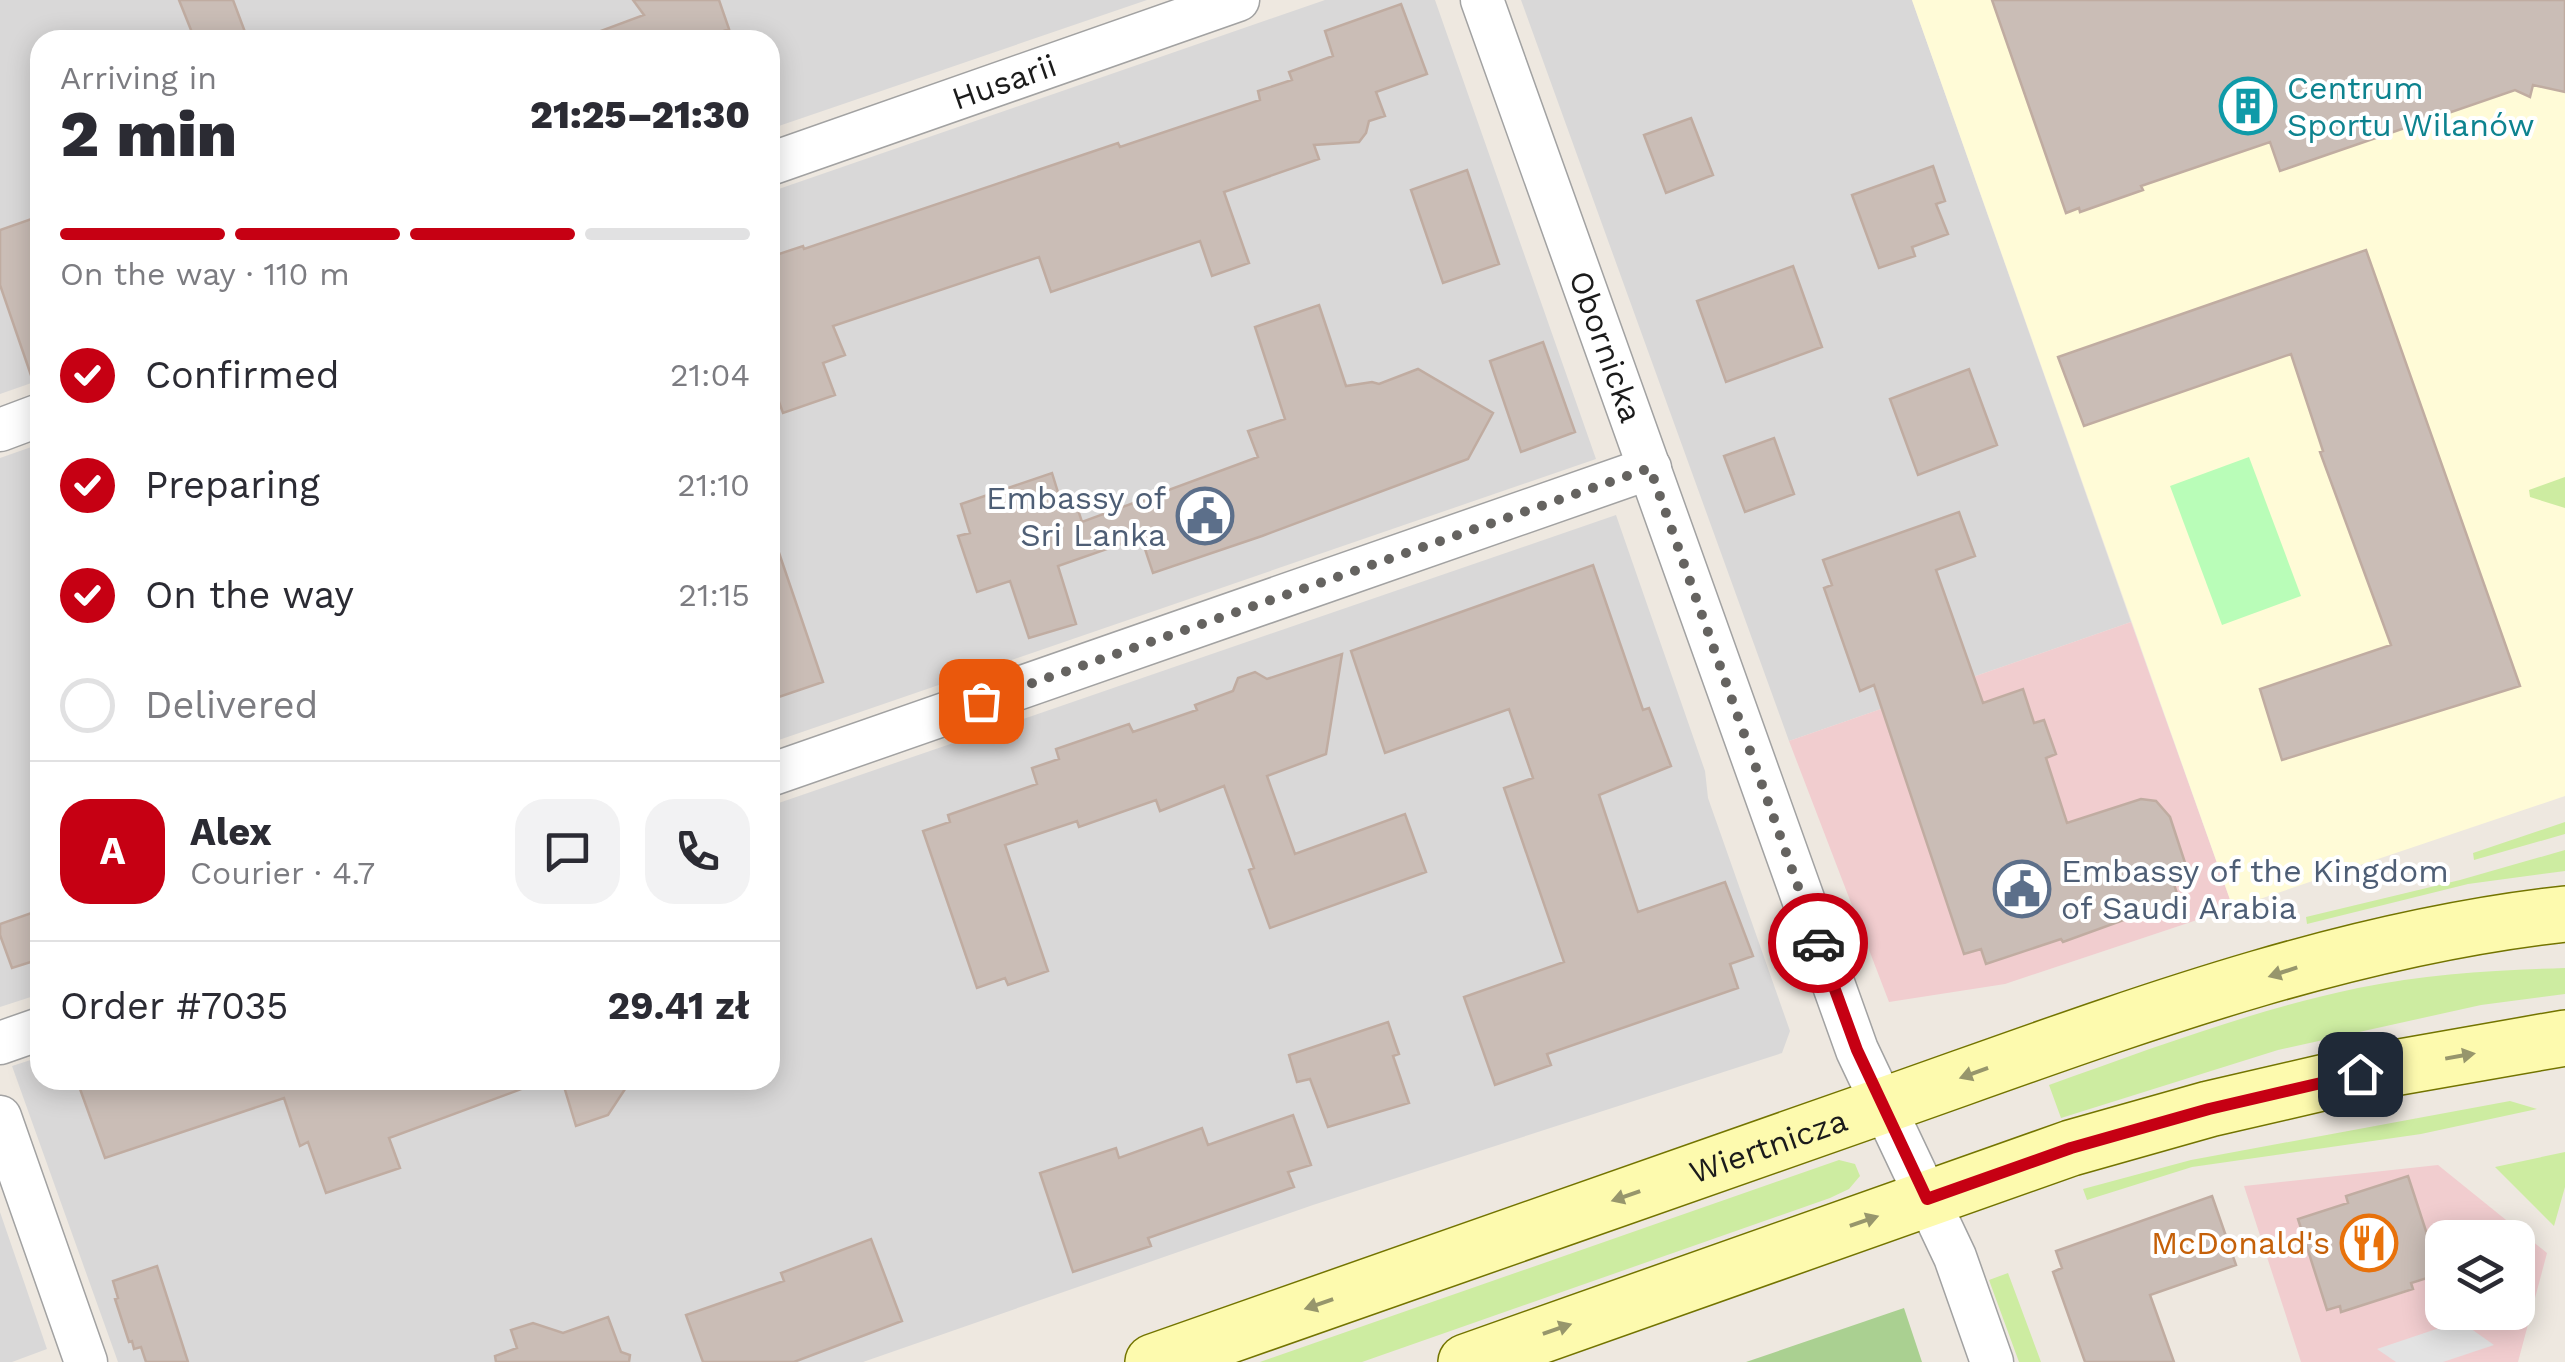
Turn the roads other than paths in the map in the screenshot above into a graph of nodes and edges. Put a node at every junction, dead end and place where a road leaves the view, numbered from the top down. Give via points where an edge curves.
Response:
1 (1238, 0) edge
2 (1482, 0) edge
3 (780, 160) edge
4 (30, 420) edge
5 (0, 430) edge
6 (1650, 468) junction
7 (780, 772) edge
8 (2565, 914) edge
9 (30, 1032) edge
10 (2565, 1038) edge
11 (0, 1043) edge
12 (1883, 1106) junction
13 (0, 1117) edge
14 (1927, 1199) junction
15 (86, 1362) edge
16 (1153, 1362) edge
17 (1466, 1362) edge
18 (1992, 1362) edge

1 - 3 street, Husarii
2 - 6 street, Obornicka
4 - 5 street
6 - 7 street
6 - 12 street, Obornicka via 1844,1016
8 -> 12 main road, Wiertnicza via 2316,961
9 - 11 street
14 -> 10 main road via 2209,1109
12 - 14 street, Obornicka
12 -> 16 main road, Wiertnicza
13 - 15 street
17 -> 14 main road
14 - 18 street, Obornicka

